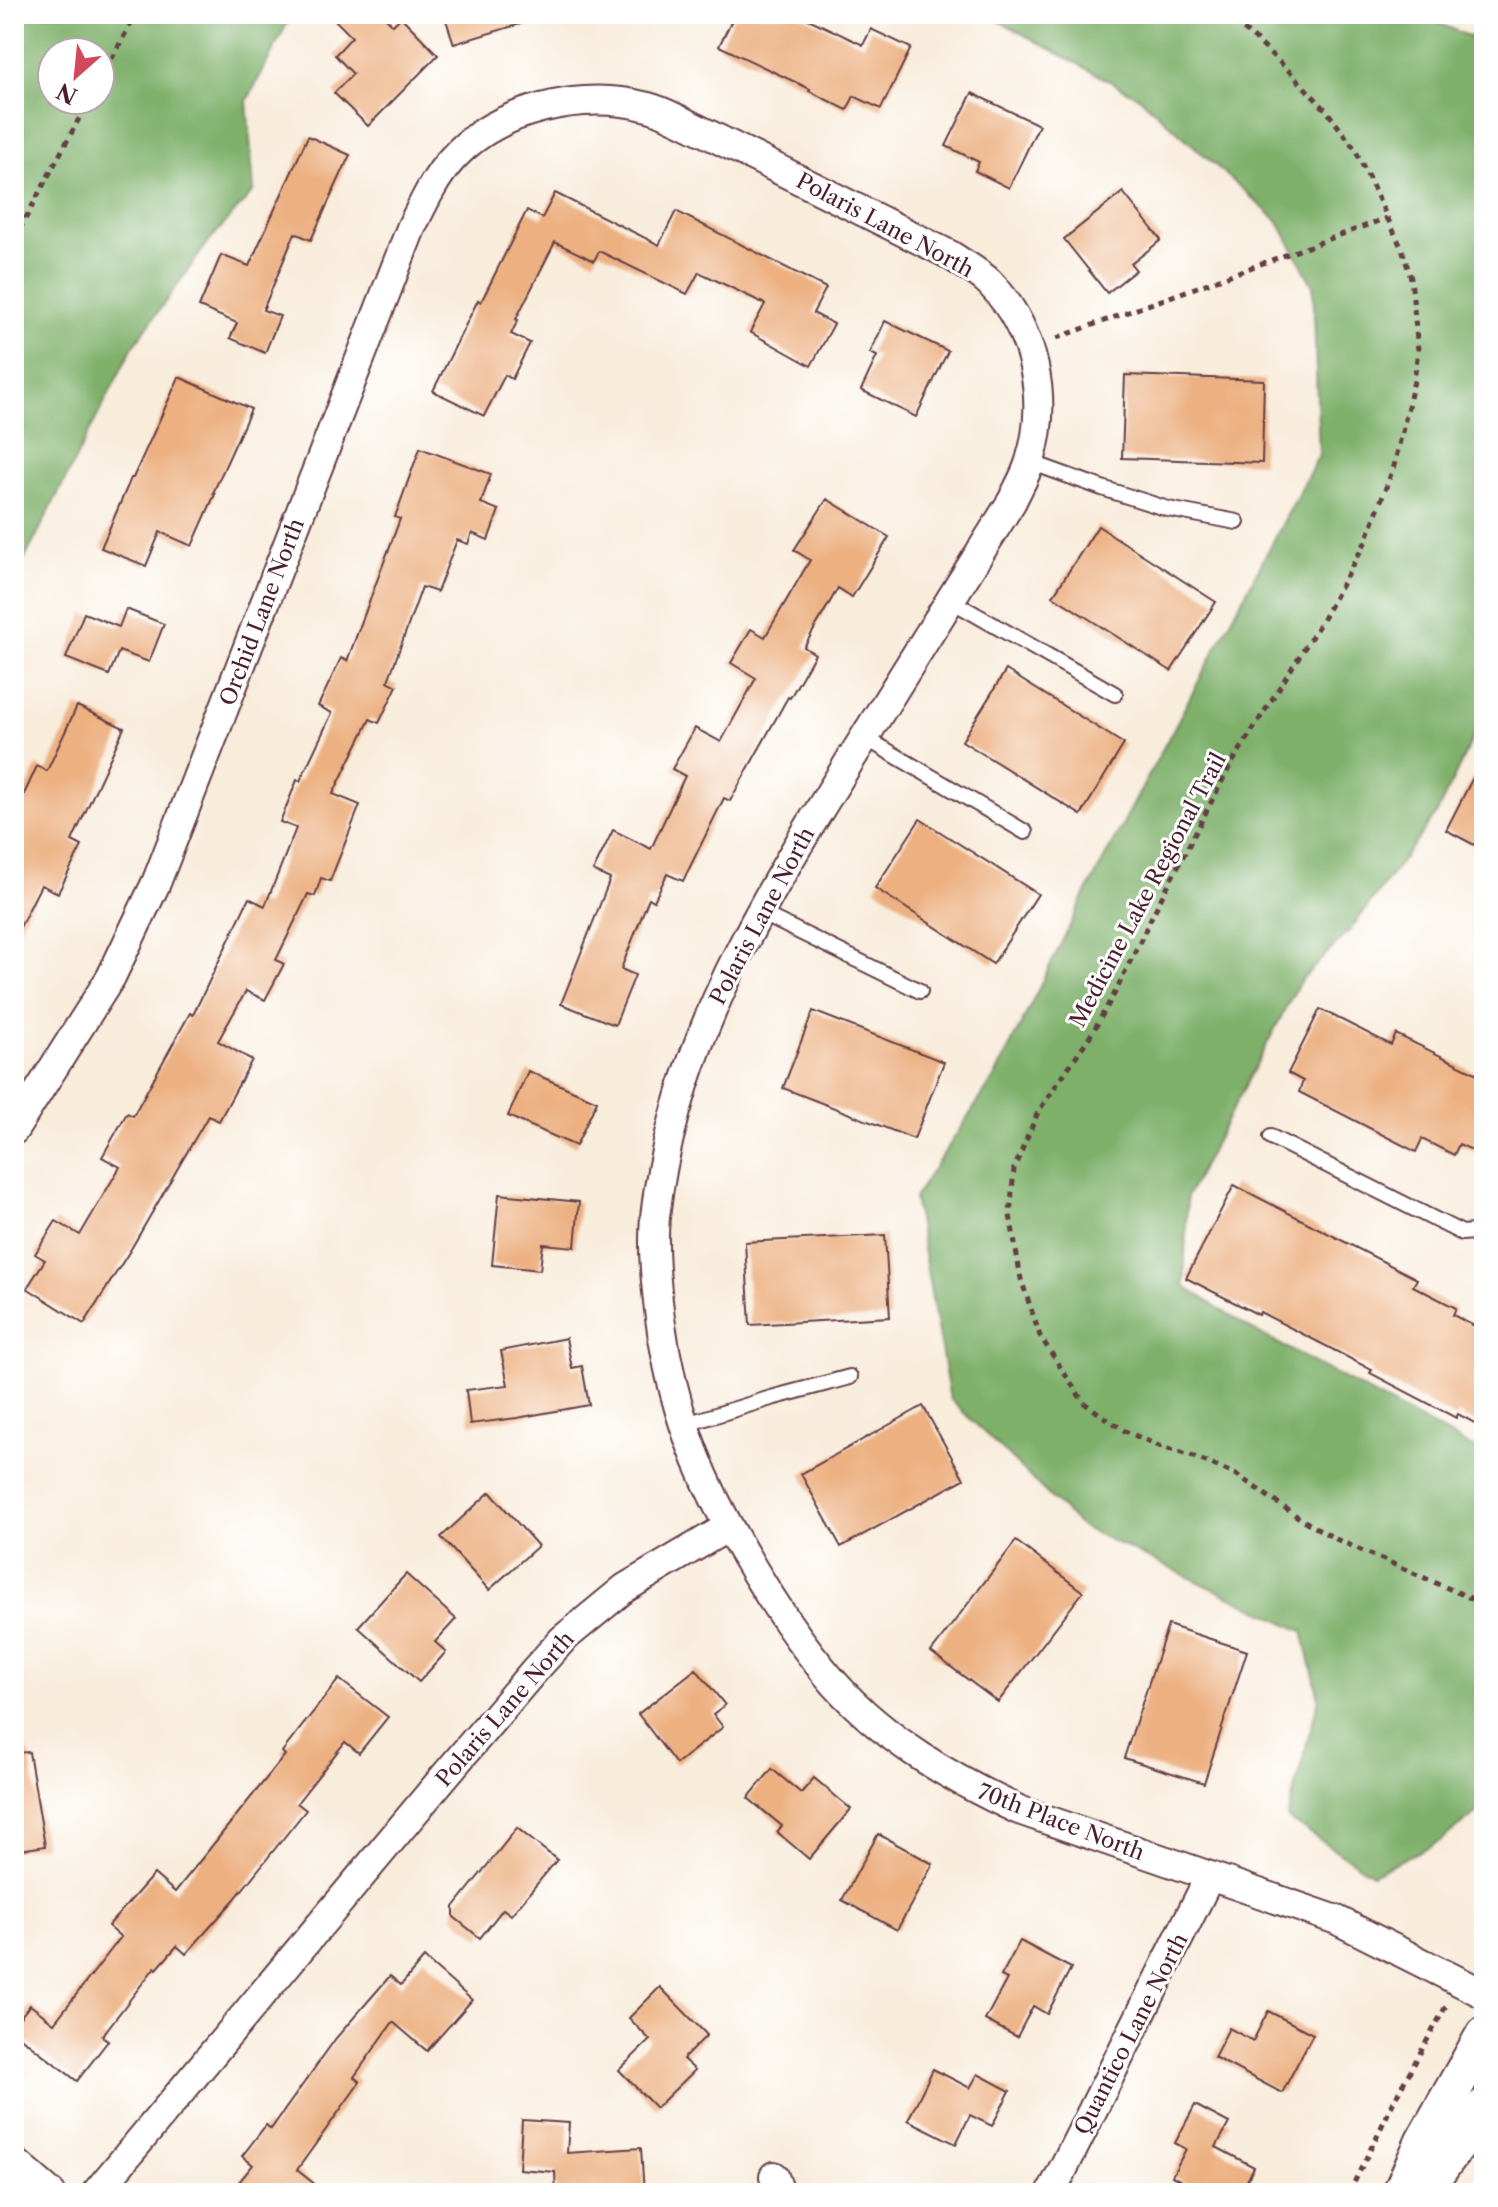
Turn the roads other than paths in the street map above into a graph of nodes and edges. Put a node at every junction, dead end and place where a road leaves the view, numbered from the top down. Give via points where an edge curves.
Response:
1 (521, 115) joint
2 (1030, 462) junction
3 (1237, 522) dead end
4 (950, 600) junction
5 (1115, 694) dead end
6 (864, 737) junction
7 (1025, 832) dead end
8 (759, 912) junction
9 (920, 991) dead end
10 (14, 1130) edge
11 (1271, 1137) dead end
12 (1484, 1231) edge
13 (850, 1377) dead end
14 (683, 1425) junction
15 (728, 1527) junction
16 (1210, 1876) junction
17 (1484, 1994) edge
18 (1484, 2035) edge
19 (1484, 2107) edge
20 (14, 2161) edge
21 (51, 2193) edge
22 (96, 2193) edge
23 (1051, 2193) edge
24 (1401, 2193) edge
25 (1422, 2193) edge

1 - 2 street, Polaris Lane North via 601,100 648,107 950,255 989,282 1029,348 1040,411
1 - 10 street, Orchid Lane North via 478,135 453,158 435,180 411,228 156,883 111,977
2 - 3 lane via 1168,509
2 - 4 street, Polaris Lane North
4 - 5 lane
4 - 6 street, Polaris Lane North
6 - 7 lane
6 - 8 street, Polaris Lane North
8 - 9 lane
8 - 14 street, Polaris Lane North via 724,980 689,1070 655,1220 656,1287
11 - 12 lane via 1462,1233
13 - 14 lane
14 - 15 street, Polaris Lane North
15 - 16 street, 70th Place North via 765,1589 837,1686 926,1760 1019,1810
15 - 22 street, Polaris Lane North via 625,1588 563,1639
16 - 17 street, 70th Place North via 1337,1920
16 - 23 street, Quantico Lane North
18 - 24 street
19 - 25 street
20 - 21 street

